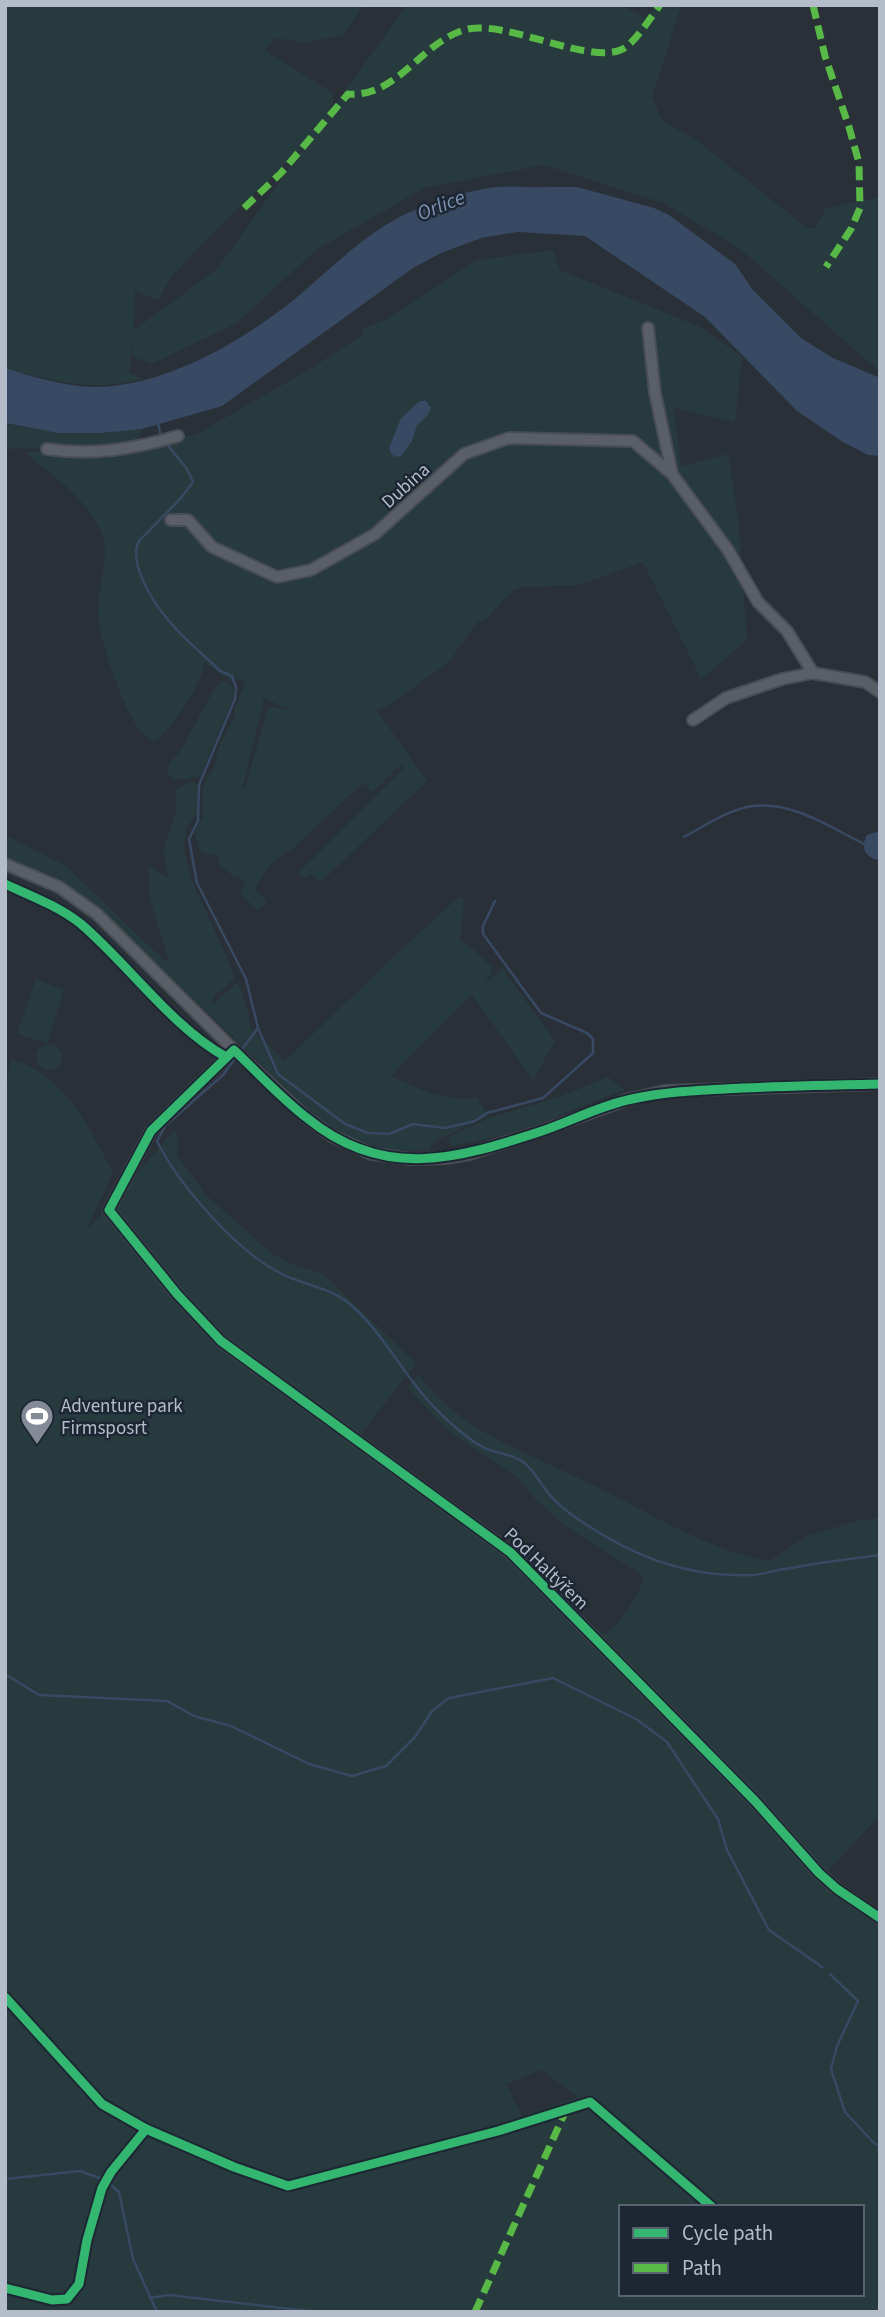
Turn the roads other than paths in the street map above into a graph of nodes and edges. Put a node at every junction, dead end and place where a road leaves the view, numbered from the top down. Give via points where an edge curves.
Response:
1 (648, 328) dead end
2 (177, 436) dead end
3 (47, 449) dead end
4 (673, 474) junction
5 (172, 520) dead end
6 (813, 673) junction
7 (880, 692) edge
8 (693, 720) dead end
9 (5, 864) edge
10 (234, 1050) junction
11 (880, 1084) edge
12 (880, 1918) edge

1 - 4 street, Dubina via 655,393
2 - 3 street via 93,453
4 - 5 street, Dubina via 633,441 509,438 464,454 395,518 345,553 311,570 277,577 212,547 188,520
4 - 6 street, Dubina via 728,550 758,602 787,631
6 - 7 street via 864,682
6 - 8 street via 782,678 726,698
9 - 10 street via 59,887 97,914
10 - 11 street via 332,1136 372,1154 411,1159 469,1154 626,1100 666,1091
10 - 12 street, Pod Haltýřem via 151,1131 109,1210 221,1341 510,1552 755,1801 818,1873

